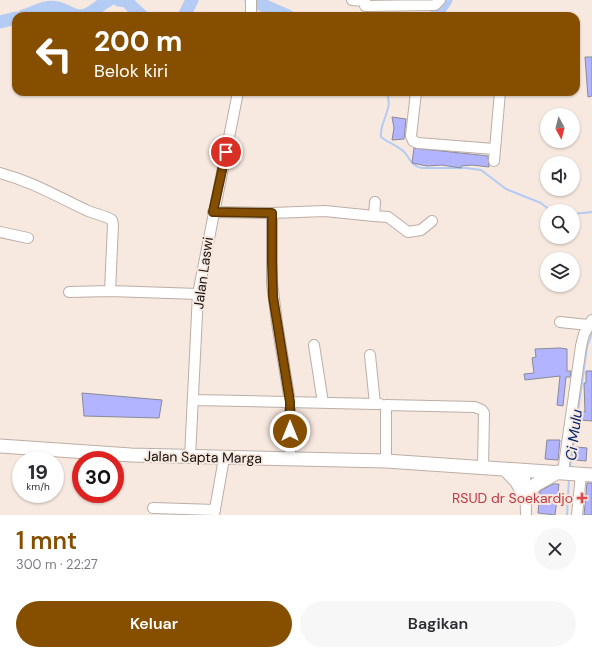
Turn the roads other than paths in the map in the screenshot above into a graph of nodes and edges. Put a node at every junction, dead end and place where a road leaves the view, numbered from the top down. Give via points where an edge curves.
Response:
1 (352, 0) edge
2 (440, 0) edge
3 (365, 5) edge
4 (237, 96) edge
5 (416, 96) edge
6 (500, 96) edge
7 (494, 149) junction
8 (494, 161) dead end
9 (0, 173) edge
10 (375, 202) dead end
11 (213, 212) junction
12 (272, 213) junction
13 (374, 216) junction
14 (432, 221) dead end
15 (0, 232) edge
16 (28, 238) dead end
17 (110, 291) junction
18 (69, 292) dead end
19 (198, 294) junction
20 (560, 322) dead end
21 (590, 322) edge
22 (314, 345) dead end
23 (370, 355) dead end
24 (194, 400) junction
25 (290, 402) junction
26 (323, 403) junction
27 (375, 404) junction
28 (386, 405) junction
29 (0, 446) edge
30 (190, 457) junction
31 (224, 458) junction
32 (290, 460) junction
33 (386, 461) junction
34 (483, 467) junction
35 (505, 469) junction
36 (525, 470) junction
37 (562, 472) junction
38 (584, 474) edge
39 (525, 497) junction
40 (153, 508) dead end
41 (214, 512) edge
42 (526, 515) edge
43 (577, 515) edge

1 - 3 street
2 - 3 street via 435,5
4 - 11 street, Jalan Laswi
5 - 7 street via 411,136 414,141
6 - 7 street
7 - 8 street
9 - 17 street via 45,189 87,211 112,220
10 - 13 street
11 - 12 street
11 - 19 street, Jalan Laswi
12 - 13 street via 325,211
12 - 25 street via 273,297
13 - 14 street via 388,217 408,232 421,230
15 - 16 street
17 - 18 street
17 - 19 street
19 - 24 street, Jalan Laswi
20 - 21 street
21 - 37 street via 582,346
22 - 26 street
23 - 27 street
24 - 25 street
24 - 30 street, Jalan Laswi
25 - 26 street
25 - 32 street
26 - 27 street
27 - 28 street
28 - 33 street
28 - 34 street via 475,407 482,410 485,424
29 - 30 main road, Jalan Sapta Marga
30 - 31 main road, Jalan Sapta Marga
31 - 32 main road, Jalan Sapta Marga
31 - 41 street
32 - 33 main road, Jalan Sapta Marga
33 - 34 main road, Jalan Sapta Marga
34 - 35 main road, Jalan Sapta Marga
35 - 36 main road, Jalan Sapta Marga
35 - 39 main road via 517,482
36 - 37 main road, Jalan Sapta Marga
36 - 39 street
37 - 38 main road, Jalan Sapta Marga
37 - 39 main road via 545,478
38 - 43 street
39 - 42 street
40 - 41 street

